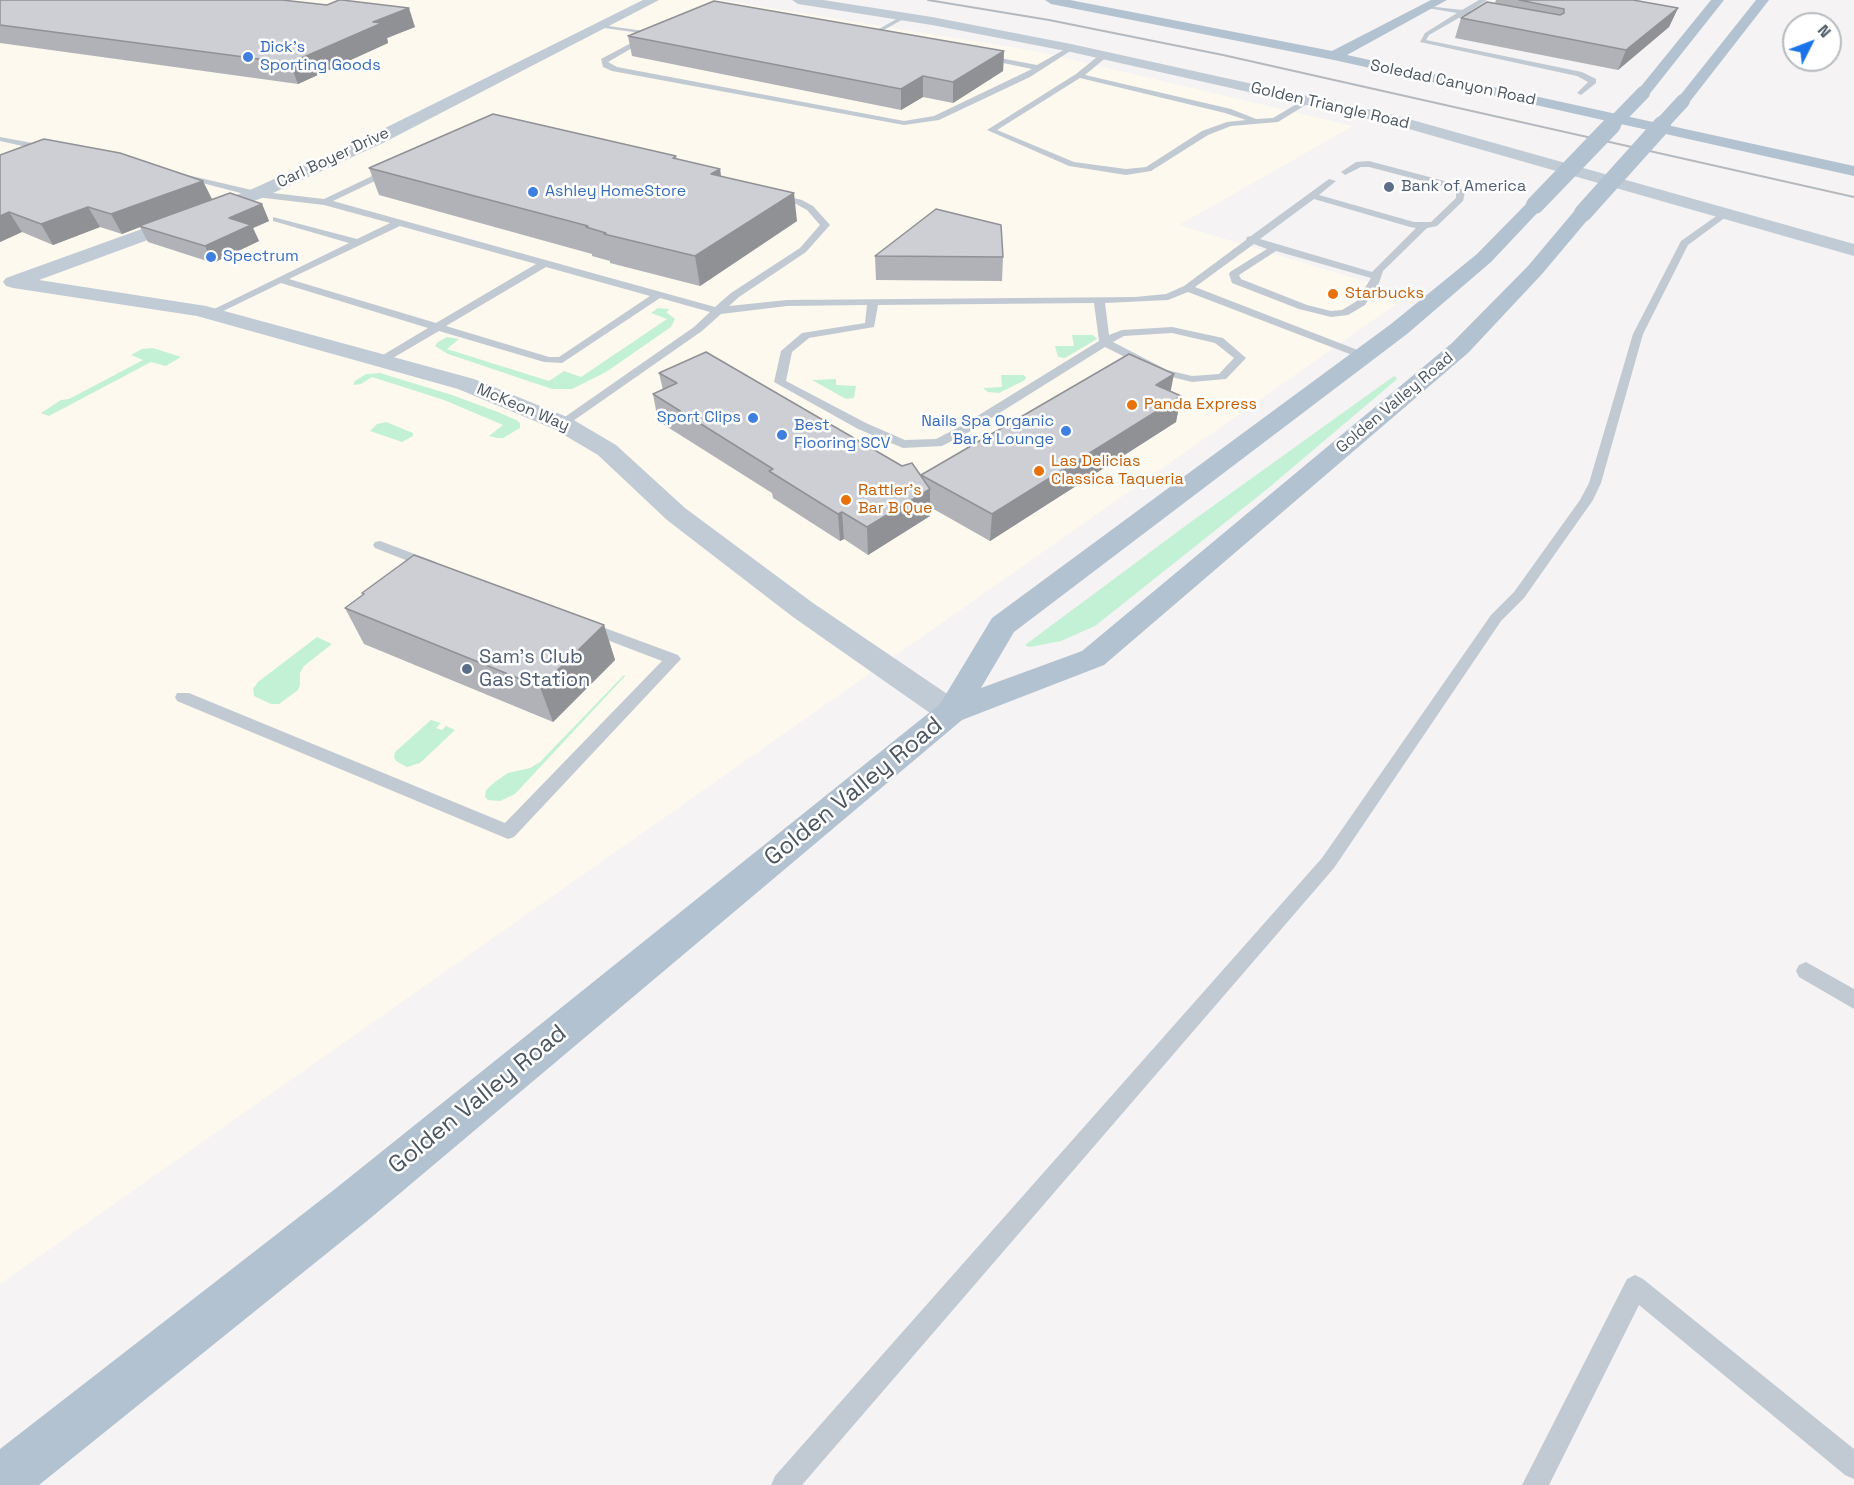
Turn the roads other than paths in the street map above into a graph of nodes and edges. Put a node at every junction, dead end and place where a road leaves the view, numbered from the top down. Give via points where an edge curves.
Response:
1 (653, 0) edge
2 (798, 0) edge
3 (1051, 0) edge
4 (1484, 0) edge
5 (1718, 0) edge
6 (1763, 0) edge
7 (1435, 3) edge
8 (1463, 13) junction
9 (1474, 15) edge
10 (904, 17) junction
11 (604, 26) junction
12 (1392, 26) junction
13 (664, 27) edge
14 (655, 33) junction
15 (860, 33) edge
16 (871, 35) junction
17 (883, 37) edge
18 (1356, 45) junction
19 (1071, 48) junction
20 (1307, 51) junction
21 (1414, 52) dead end
22 (974, 54) edge
23 (1105, 55) junction
24 (1334, 56) junction
25 (1433, 58) dead end
26 (1039, 68) junction
27 (1079, 76) junction
28 (1576, 92) joint
29 (1308, 101) junction
30 (1695, 118) dead end
31 (1256, 122) junction
32 (0, 139) edge
33 (56, 150) edge
34 (400, 166) edge
35 (1854, 171) edge
36 (1345, 172) dead end
37 (169, 174) edge
38 (1332, 181) dead end
39 (256, 194) junction
40 (764, 194) edge
41 (1311, 195) junction
42 (325, 202) junction
43 (1725, 214) junction
44 (276, 219) dead end
45 (399, 222) junction
46 (1424, 226) junction
47 (1250, 239) junction
48 (357, 242) junction
49 (1273, 249) junction
50 (1854, 250) edge
51 (545, 263) junction
52 (280, 279) junction
53 (1375, 279) junction
54 (7, 285) edge
55 (1188, 288) junction
56 (658, 295) junction
57 (1099, 301) junction
58 (873, 302) junction
59 (717, 311) junction
60 (211, 313) junction
61 (438, 327) junction
62 (1105, 342) junction
63 (1364, 356) junction
64 (382, 360) junction
65 (563, 424) junction
66 (380, 545) dead end
67 (445, 571) edge
68 (575, 621) edge
69 (183, 697) dead end
70 (951, 712) junction
71 (1806, 971) dead end
72 (1854, 1000) edge
73 (1854, 1466) edge
74 (0, 1482) edge
75 (784, 1485) edge
76 (1535, 1485) edge

1 - 11 street, Carl Boyer Drive
2 - 10 street, Golden Triangle Road
3 - 20 main road, Soledad Canyon Road
4 - 8 lane
5 - 63 main road, Golden Valley Road, bridge via 1643,93 1484,258
6 - 70 main road, Golden Valley Road, bridge via 1683,101 1535,270 1460,348 1093,658
7 - 8 lane
7 - 12 main road
8 - 9 lane
8 - 28 lane via 1426,34 1422,41 1579,74 1593,81
10 - 16 lane
10 - 19 street, Golden Triangle Road
11 - 14 lane
11 - 39 street, Carl Boyer Drive via 377,139
12 - 18 main road
12 - 18 main road, Soledad Canyon Road via 1389,46
13 - 14 lane
14 - 26 lane via 604,61 606,65 904,123 936,118
15 - 16 lane
16 - 17 lane
18 - 20 main road, Soledad Canyon Road via 1331,39
18 - 24 main road
19 - 23 street, Golden Triangle Road
19 - 26 lane
20 - 24 main road, Soledad Canyon Road
21 - 25 main road
22 - 26 lane
23 - 27 lane
23 - 29 street, Golden Triangle Road
24 - 35 main road, Soledad Canyon Road
27 - 31 lane via 1228,111
27 - 31 lane via 991,130 1072,164 1126,172 1148,169 1205,133 1230,124
28 - 30 main road
29 - 31 lane via 1275,120
29 - 43 street, Golden Triangle Road via 1511,151
32 - 33 lane
34 - 42 lane
36 - 46 lane via 1359,164 1369,164 1449,185 1461,192 1460,199 1434,224
37 - 39 lane
38 - 41 lane
39 - 42 lane
39 - 54 street, Carl Boyer Drive
40 - 59 lane via 810,207 825,225 803,250
41 - 46 lane
41 - 47 lane
42 - 45 lane
43 - 50 street, Golden Triangle Road
43 - 75 lane via 1684,243 1638,334 1586,500 1519,595 1496,618 1328,863
44 - 48 lane
45 - 48 lane
45 - 51 lane
46 - 53 lane via 1378,270
47 - 49 lane
47 - 55 lane
48 - 52 lane
49 - 53 lane
49 - 53 lane via 1234,274 1236,281 1331,314 1344,313 1360,303
51 - 56 lane
51 - 61 lane
52 - 60 lane
52 - 61 lane
54 - 60 street, McKeon Way via 159,302
55 - 57 lane via 1168,297
55 - 63 lane
56 - 59 lane
56 - 61 lane via 562,360 548,360
57 - 58 lane
57 - 62 lane
58 - 59 lane via 787,303
58 - 62 lane via 870,326 806,335 787,351 780,382 903,444 938,443
59 - 65 lane via 698,329
60 - 64 street, McKeon Way
61 - 64 lane
62 - 62 lane via 1163,372 1192,379 1222,377 1240,358 1219,340 1173,330 1122,333
63 - 70 main road, Golden Valley Road via 1004,625
64 - 65 street, McKeon Way via 466,384
65 - 70 street, McKeon Way via 607,450 676,514 803,610
66 - 67 lane
68 - 69 lane via 673,659 507,832
70 - 74 main road, Golden Valley Road via 351,1205
71 - 72 lane
73 - 76 lane via 1635,1287

